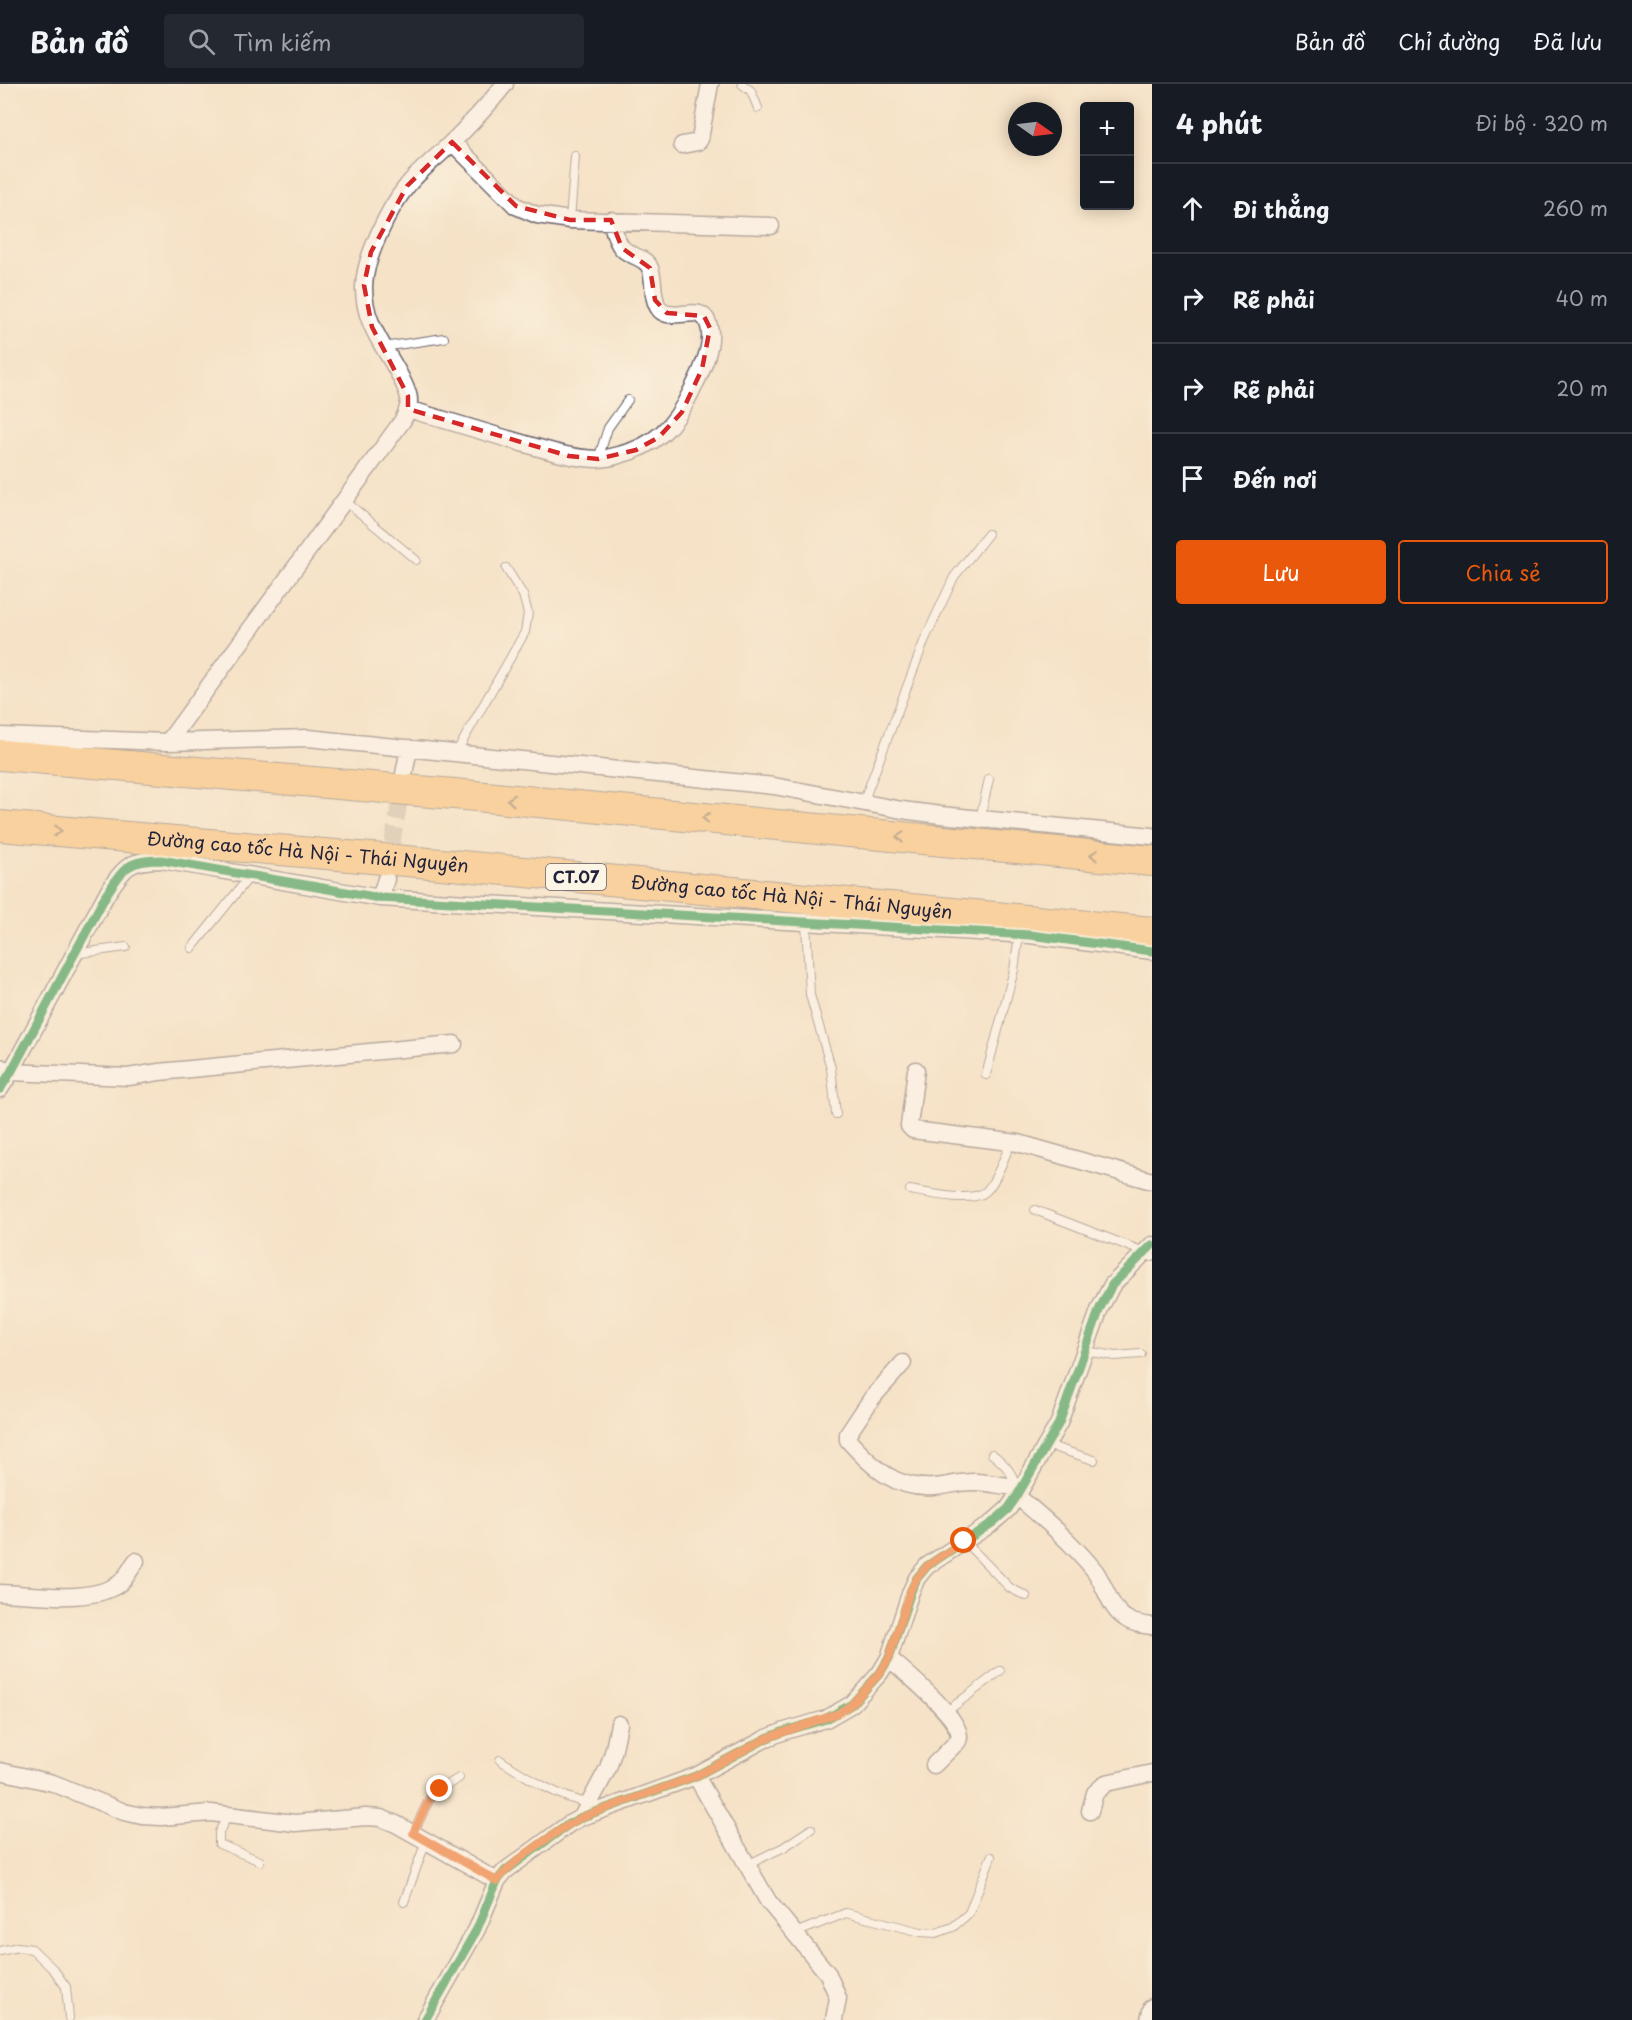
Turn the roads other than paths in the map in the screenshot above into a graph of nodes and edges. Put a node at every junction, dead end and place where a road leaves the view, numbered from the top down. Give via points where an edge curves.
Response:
1 (505, 84) edge
2 (710, 84) edge
3 (742, 84) edge
4 (758, 108) dead end
5 (452, 142) junction
6 (682, 145) dead end
7 (575, 156) dead end
8 (570, 220) junction
9 (611, 220) junction
10 (771, 225) dead end
11 (444, 338) dead end
12 (383, 347) junction
13 (628, 400) dead end
14 (408, 409) junction
15 (598, 459) junction
16 (344, 500) junction
17 (988, 534) dead end
18 (416, 560) dead end
19 (506, 568) dead end
20 (0, 736) edge
21 (168, 742) junction
22 (409, 748) junction
23 (456, 753) junction
24 (0, 755) edge
25 (404, 774) tunnel mouth
26 (989, 779) dead end
27 (863, 803) junction
28 (980, 819) junction
29 (0, 826) edge
30 (1152, 836) edge
31 (1152, 861) edge
32 (250, 876) junction
33 (386, 879) tunnel mouth
34 (380, 898) junction
35 (806, 922) junction
36 (1152, 932) edge
37 (1019, 935) junction
38 (126, 947) dead end
39 (192, 948) dead end
40 (1152, 951) edge
41 (74, 955) junction
42 (454, 1044) dead end
43 (5, 1070) edge
44 (916, 1070) dead end
45 (986, 1076) dead end
46 (0, 1089) edge
47 (836, 1114) dead end
48 (1011, 1141) junction
49 (1152, 1180) edge
50 (910, 1190) dead end
51 (1035, 1210) dead end
52 (1149, 1252) edge
53 (1092, 1353) junction
54 (1141, 1354) dead end
55 (903, 1363) dead end
56 (1051, 1447) junction
57 (992, 1454) dead end
58 (1094, 1460) dead end
59 (1019, 1490) junction
60 (964, 1541) junction
61 (136, 1561) dead end
62 (0, 1593) edge
63 (1026, 1596) dead end
64 (1152, 1626) edge
65 (889, 1658) junction
66 (1000, 1671) dead end
67 (946, 1712) junction
68 (619, 1724) dead end
69 (500, 1760) dead end
70 (934, 1765) dead end
71 (0, 1771) edge
72 (1152, 1773) edge
73 (696, 1776) junction
74 (459, 1778) dead end
75 (585, 1810) junction
76 (1089, 1811) dead end
77 (228, 1814) junction
78 (811, 1829) dead end
79 (419, 1837) junction
80 (991, 1857) dead end
81 (260, 1861) dead end
82 (747, 1864) junction
83 (497, 1881) junction
84 (404, 1902) dead end
85 (795, 1933) junction
86 (0, 1951) edge
87 (1152, 2007) edge
88 (69, 2018) dead end
89 (425, 2020) edge
90 (834, 2020) edge
91 (1149, 2020) edge

1 - 5 street
2 - 6 street via 700,139
3 - 4 lane via 751,91
5 - 8 street via 516,206 537,215
5 - 12 street via 407,186 371,252 364,285 366,311
7 - 8 lane
8 - 9 street
9 - 10 street
9 - 15 street via 622,248 650,268 655,300 661,311 704,316 709,339 702,369 682,412 659,437 636,450
11 - 12 lane
12 - 14 street via 408,396
13 - 15 lane via 608,428
14 - 15 street via 569,456
14 - 16 street
16 - 18 lane
16 - 21 street
17 - 27 lane via 954,577
19 - 23 lane via 523,595 528,613 525,633
20 - 21 street
21 - 22 street via 308,738
22 - 23 street
22 - 25 street
23 - 27 street via 774,786
31 -> 24 highway
26 - 28 lane
27 - 28 street
28 - 30 street
29 -> 36 highway, Đường cao tốc Hà Nội - Thái Nguyên / CT.07
32 - 34 street
32 - 39 lane
32 - 41 street via 161,860 134,862 111,887
33 - 34 street
34 - 35 street
35 - 37 street
35 - 47 lane via 810,995 831,1068
37 - 40 street
37 - 45 lane via 1014,970
38 - 41 lane
41 - 43 street
42 - 43 street via 128,1077
43 - 46 street
44 - 48 street via 909,1126 913,1130
48 - 49 street
48 - 50 lane via 985,1192 950,1196
51 - 52 lane
52 - 53 street via 1112,1285 1100,1308
53 - 54 lane
53 - 56 street
55 - 59 street via 872,1398 848,1440 891,1480 911,1486 975,1482
56 - 58 lane
56 - 59 street
57 - 59 lane via 1011,1472
59 - 60 street via 1008,1509
59 - 64 street via 1093,1569 1124,1618
60 - 63 lane via 1010,1588
60 - 65 street via 927,1566 917,1578
61 - 62 street via 122,1582 106,1592 85,1596
65 - 67 street
65 - 73 street via 873,1681 839,1713 767,1738
66 - 67 lane
67 - 70 street via 960,1736
68 - 75 street via 608,1768
69 - 75 lane via 576,1801
71 - 77 street via 53,1783 142,1816
72 - 76 street via 1106,1783 1095,1793
73 - 75 street
73 - 82 street
74 - 79 lane via 430,1798
75 - 83 street
77 - 79 street via 295,1823 373,1818 396,1824
77 - 81 lane via 219,1832 219,1844
78 - 82 lane
79 - 83 street
79 - 84 lane
80 - 85 lane via 969,1912 953,1927 936,1933 921,1932 846,1913
82 - 85 street via 768,1901
83 - 89 street via 477,1929
85 - 90 street via 828,1974 838,1998
86 - 88 lane via 32,1949 54,1970 66,1987
87 - 91 street

